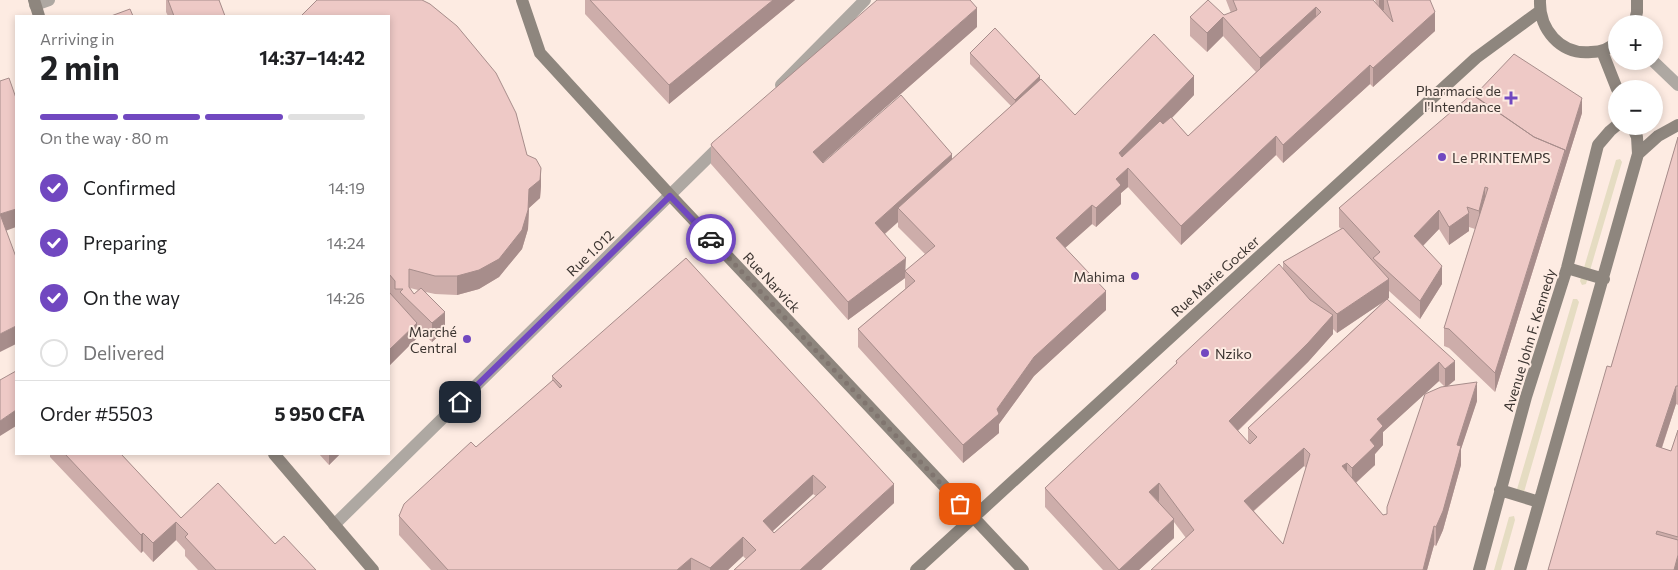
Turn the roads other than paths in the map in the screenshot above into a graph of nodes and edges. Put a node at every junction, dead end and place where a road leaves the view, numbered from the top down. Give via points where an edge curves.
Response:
1 (49, 0) edge
2 (522, 0) edge
3 (865, 0) edge
4 (1638, 0) edge
5 (1540, 6) edge
6 (36, 7) edge
7 (1636, 15) edge
8 (1608, 47) edge
9 (1602, 51) junction
10 (1662, 70) edge
11 (1613, 80) edge
12 (1678, 85) edge
13 (775, 91) edge
14 (1678, 125) edge
15 (733, 133) edge
16 (1608, 134) edge
17 (1636, 135) edge
18 (1638, 154) junction
19 (670, 196) junction
20 (1567, 268) junction
21 (1604, 279) junction
22 (275, 455) edge
23 (1500, 490) junction
24 (1539, 502) junction
25 (974, 518) junction
26 (334, 525) junction
27 (373, 570) edge
28 (916, 570) edge
29 (1023, 570) edge
30 (1479, 570) edge
31 (1520, 570) edge

1 - 6 street
2 - 19 street, Rue Narvick via 540,53
3 - 13 street
4 - 7 street
5 - 9 street via 1543,23 1559,43 1582,53
5 - 25 street, Rue Marie Gocker via 1476,58
8 - 9 street
9 - 11 street
10 - 12 street
14 - 18 street via 1658,136
15 - 19 street, Rue 1.012
16 - 20 street, Avenue John F. Kennedy via 1598,146
17 - 18 street
18 - 21 street
19 - 25 street, Rue Narvick
19 - 26 street, Rue 1.012
20 - 21 street
20 - 23 street, Avenue John F. Kennedy
21 - 24 street
22 - 26 street
23 - 24 street
23 - 30 street, Avenue John F. Kennedy
24 - 31 street
25 - 28 street, Rue Marie Gocker
25 - 29 street, Rue Narvick
26 - 27 street

